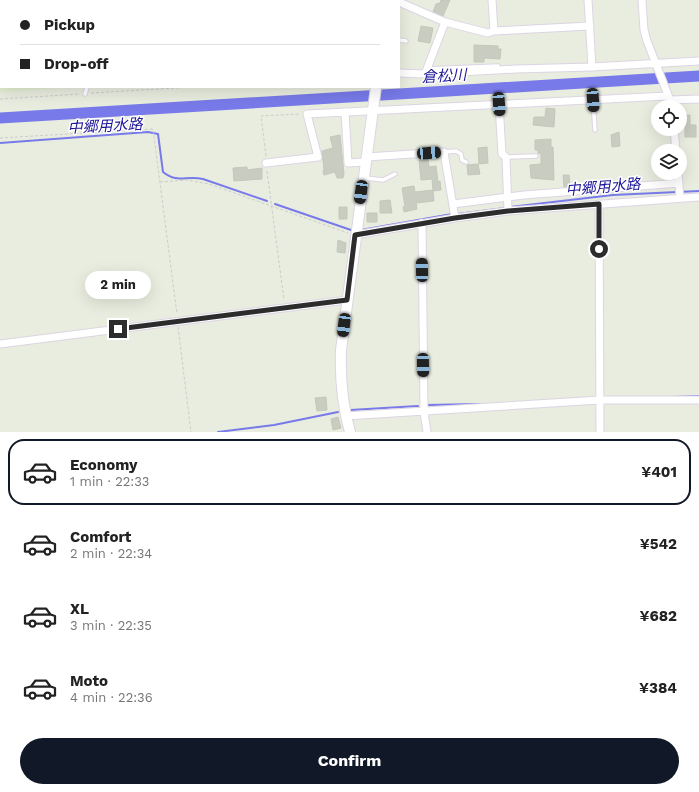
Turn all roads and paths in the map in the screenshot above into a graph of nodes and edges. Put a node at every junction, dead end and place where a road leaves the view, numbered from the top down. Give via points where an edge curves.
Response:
1 (492, 0) edge
2 (588, 0) edge
3 (642, 0) edge
4 (400, 3) edge
5 (444, 22) junction
6 (590, 26) junction
7 (494, 31) junction
8 (400, 40) edge
9 (406, 41) dead end
10 (699, 61) edge
11 (655, 63) junction
12 (498, 66) dead end
13 (592, 67) junction
14 (426, 71) junction
15 (400, 72) edge
16 (86, 88) edge
17 (178, 88) edge
18 (376, 88) edge
19 (85, 94) junction
20 (0, 99) edge
21 (699, 99) edge
22 (593, 100) junction
23 (669, 100) edge
24 (684, 100) edge
25 (651, 101) edge
26 (499, 104) junction
27 (373, 110) junction
28 (345, 112) junction
29 (307, 114) junction
30 (595, 130) dead end
31 (0, 138) edge
32 (444, 152) junction
33 (536, 156) dead end
34 (506, 157) junction
35 (366, 159) junction
36 (466, 162) dead end
37 (266, 163) junction
38 (395, 174) dead end
39 (363, 177) junction
40 (679, 180) edge
41 (160, 182) junction
42 (679, 183) junction
43 (507, 197) junction
44 (699, 197) edge
45 (680, 198) junction
46 (453, 204) junction
47 (599, 204) junction
48 (271, 206) junction
49 (508, 211) junction
50 (455, 218) junction
51 (422, 223) junction
52 (355, 235) junction
53 (347, 300) junction
54 (285, 307) junction
55 (178, 322) junction
56 (0, 344) edge
57 (600, 400) junction
58 (699, 400) edge
59 (424, 412) junction
60 (345, 416) junction
61 (192, 432) edge
62 (350, 432) edge
63 (427, 432) edge
64 (600, 432) edge

1 - 7 street
2 - 6 street
3 - 11 street via 644,30
4 - 5 street
5 - 7 street via 488,33
5 - 14 street
6 - 7 street
6 - 13 street
8 - 9 lane
10 - 11 street
11 - 13 street
11 - 23 street
12 - 14 lane
13 - 14 street
14 - 15 street
16 - 19 lane
17 - 19 path
18 - 27 street
19 - 20 path
21 - 24 street
22 - 25 street
22 - 26 street
22 - 30 lane
26 - 27 street
26 - 34 street via 502,154
27 - 28 street
27 - 35 street
28 - 29 street
28 - 35 street via 348,163
29 - 37 path via 261,116
29 - 37 street via 318,157
31 - 41 path via 153,129
32 - 35 street
32 - 36 lane via 456,151
32 - 46 street
33 - 34 lane
34 - 43 street
35 - 39 street
37 - 48 path
38 - 39 lane via 382,180
39 - 52 street
40 - 42 street
41 - 48 path via 198,182
41 - 55 path
42 - 43 street
42 - 45 street
43 - 46 street
43 - 49 street
44 - 45 street
45 - 47 street
46 - 50 street
47 - 49 street
47 - 57 street
48 - 52 path
48 - 54 path
49 - 50 street
50 - 51 street
51 - 52 street
51 - 59 street
52 - 53 street
53 - 54 street
53 - 60 street via 340,378
54 - 55 street
55 - 56 street
55 - 61 path
57 - 58 street
57 - 59 street
57 - 64 street
59 - 60 street
59 - 63 street
60 - 62 street

